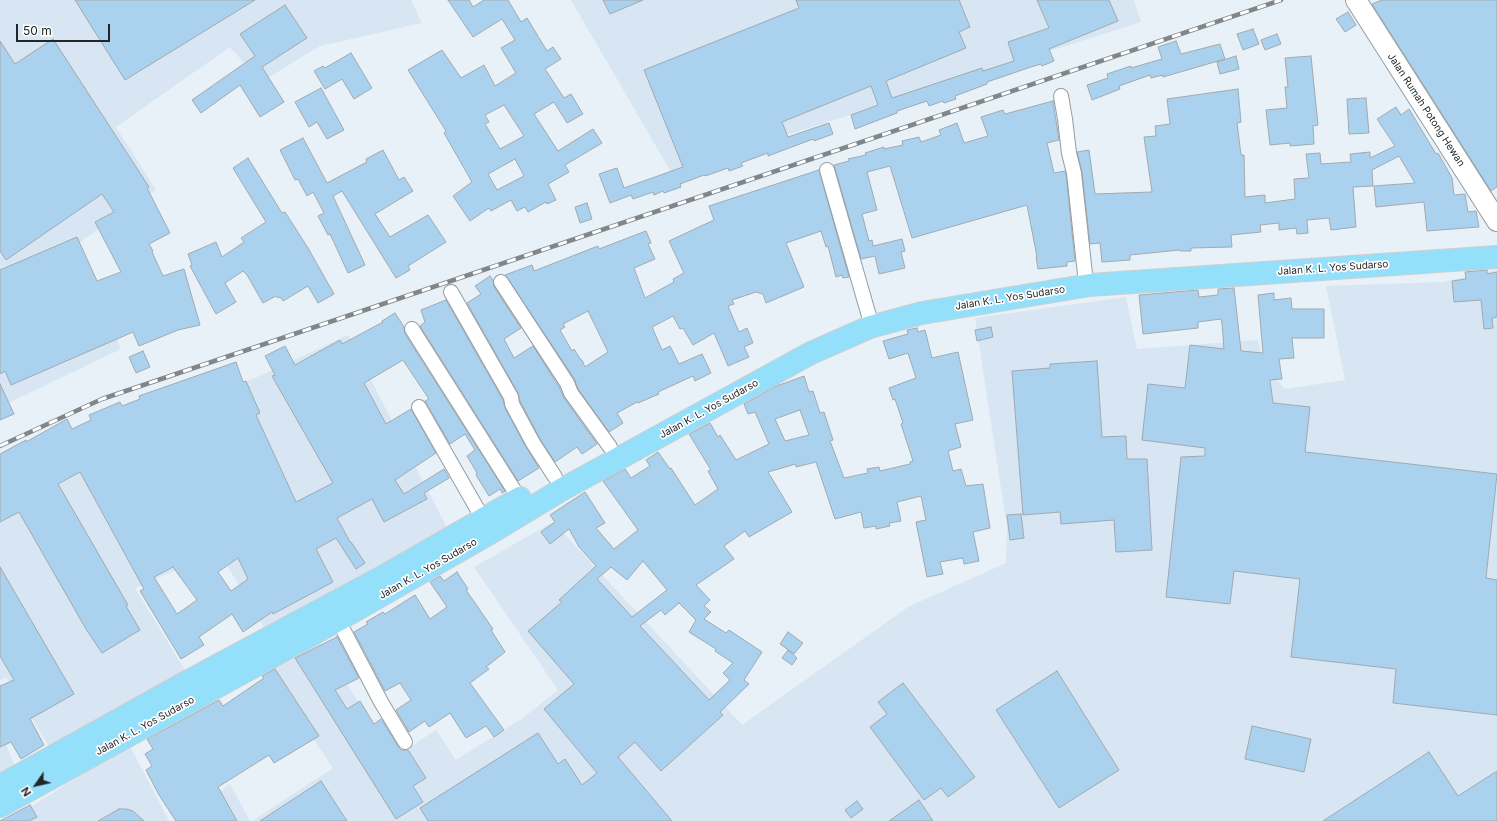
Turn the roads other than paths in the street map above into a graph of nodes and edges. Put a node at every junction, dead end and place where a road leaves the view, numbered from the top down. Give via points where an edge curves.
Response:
1 (1356, 0) edge
2 (1061, 96) dead end
3 (827, 170) dead end
4 (1497, 221) edge
5 (1497, 247) edge
6 (1497, 257) edge
7 (1085, 274) junction
8 (501, 282) dead end
9 (451, 292) dead end
10 (869, 316) junction
11 (412, 329) dead end
12 (419, 406) dead end
13 (610, 447) junction
14 (555, 477) junction
15 (519, 498) junction
16 (483, 519) junction
17 (338, 620) junction
18 (405, 742) dead end
19 (0, 786) edge
20 (0, 806) edge

1 - 4 street, Jalan Rumah Potong Hewan
2 - 7 street via 1074,173
3 - 10 street
5 - 7 highway, Jalan K. L. Yos Sudarso
6 - 17 highway, Jalan K. L. Yos Sudarso via 1090,285 922,312 870,327 811,353 568,486
7 - 10 highway, Jalan K. L. Yos Sudarso via 921,302
8 - 13 street via 571,393
9 - 14 street via 511,397 512,404 533,443
10 - 13 highway, Jalan K. L. Yos Sudarso via 808,341
11 - 15 street
12 - 16 street
13 - 14 highway, Jalan K. L. Yos Sudarso
14 - 15 highway, Jalan K. L. Yos Sudarso
15 - 16 highway, Jalan K. L. Yos Sudarso
16 - 19 highway, Jalan K. L. Yos Sudarso via 388,574
17 - 18 street
17 - 20 highway, Jalan K. L. Yos Sudarso

